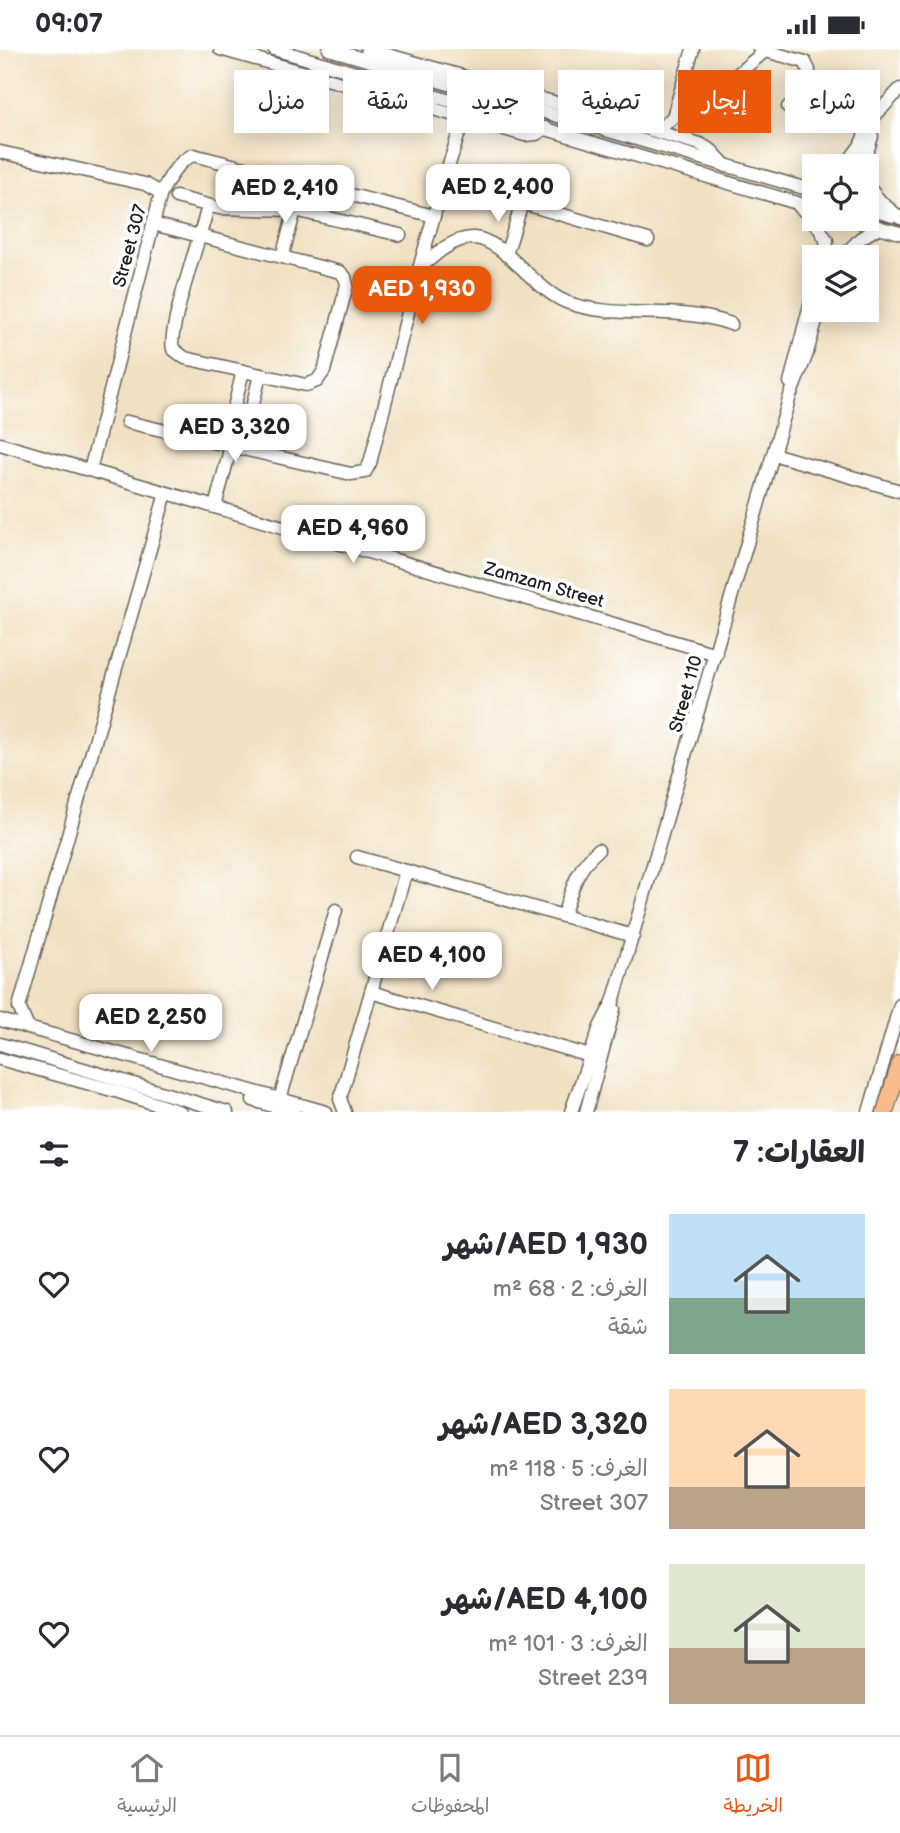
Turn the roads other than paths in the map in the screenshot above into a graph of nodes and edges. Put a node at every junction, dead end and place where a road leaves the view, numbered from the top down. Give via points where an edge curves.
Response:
1 (220, 49) edge
2 (274, 49) edge
3 (329, 49) edge
4 (367, 49) edge
5 (693, 49) edge
6 (811, 49) edge
7 (762, 50) edge
8 (805, 62) junction
9 (808, 70) edge
10 (900, 89) edge
11 (900, 100) edge
12 (558, 104) edge
13 (446, 112) edge
14 (558, 117) edge
15 (673, 117) junction
16 (664, 125) edge
17 (546, 128) joint
18 (459, 133) edge
19 (519, 133) edge
20 (538, 133) edge
21 (611, 133) edge
22 (663, 133) edge
23 (684, 139) junction
24 (0, 152) edge
25 (854, 154) edge
26 (867, 154) edge
27 (726, 166) junction
28 (444, 180) junction
29 (802, 187) edge
30 (161, 193) junction
31 (176, 197) dead end
32 (879, 200) edge
33 (793, 201) junction
34 (522, 203) junction
35 (802, 204) edge
36 (208, 206) junction
37 (295, 210) junction
38 (879, 212) edge
39 (433, 216) junction
40 (900, 218) edge
41 (153, 225) junction
42 (879, 227) edge
43 (872, 231) edge
44 (900, 233) edge
45 (400, 235) dead end
46 (201, 237) junction
47 (648, 240) dead end
48 (826, 245) edge
49 (854, 245) edge
50 (506, 255) junction
51 (282, 257) junction
52 (419, 269) junction
53 (805, 322) edge
54 (816, 322) edge
55 (731, 324) dead end
56 (243, 371) junction
57 (260, 375) junction
58 (790, 396) junction
59 (127, 422) dead end
60 (0, 444) edge
61 (233, 446) junction
62 (773, 454) junction
63 (90, 470) junction
64 (900, 491) edge
65 (166, 493) junction
66 (215, 507) junction
67 (716, 654) junction
68 (598, 851) dead end
69 (358, 857) dead end
70 (406, 871) junction
71 (335, 910) dead end
72 (563, 916) junction
73 (633, 936) junction
74 (371, 992) junction
75 (613, 1002) junction
76 (900, 1005) edge
77 (19, 1007) junction
78 (0, 1020) edge
79 (0, 1027) edge
80 (28, 1028) junction
81 (64, 1042) junction
82 (0, 1044) edge
83 (590, 1056) junction
84 (0, 1059) edge
85 (900, 1063) edge
86 (134, 1084) junction
87 (900, 1093) edge
88 (280, 1099) junction
89 (340, 1099) junction
90 (158, 1106) junction
91 (322, 1111) edge
92 (180, 1112) edge
93 (227, 1112) edge
94 (293, 1112) edge
95 (345, 1112) edge
96 (571, 1112) edge
97 (586, 1112) edge
98 (869, 1112) edge
99 (886, 1112) edge
100 (897, 1112) edge

1 - 13 street
2 - 17 street
3 - 14 street
4 - 12 street
5 - 15 street
6 - 8 street
7 - 8 street
7 - 15 street via 702,104
8 - 9 street
10 - 25 street via 871,120
11 - 26 street via 876,127
15 - 16 street
15 - 23 street
17 - 33 street
18 - 28 street
19 - 20 street
21 - 27 street
22 - 23 street
23 - 27 street via 712,151
24 - 30 street, Street 307 via 136,182
27 - 29 street
28 - 34 street
28 - 39 street
30 - 39 street via 175,167 193,155
30 - 41 street, Street 307
31 - 36 street
32 - 40 street
33 - 35 street
33 - 48 street via 816,223
34 - 47 street
34 - 50 street
36 - 37 street
36 - 46 street
37 - 45 street
37 - 51 street
38 - 40 street
39 - 52 street
41 - 46 street
41 - 63 street, Street 307
42 - 44 street
43 - 49 street
46 - 51 street
46 - 56 street via 173,331 173,349 185,358
50 - 52 street via 487,242 470,238 439,251
50 - 55 street via 543,289 572,304 692,314
51 - 57 street via 343,274 347,285 321,377 306,385
52 - 61 street via 370,463 362,474
53 - 58 street, Street 110
54 - 58 street, Street 110
56 - 57 street
56 - 61 street
57 - 61 street
58 - 62 street, Street 110
59 - 61 street
60 - 63 street, Zamzam Street
61 - 66 street
62 - 64 street
62 - 67 street, Street 110
63 - 65 street, Zamzam Street
65 - 66 street, Zamzam Street
65 - 77 street
66 - 67 street, Zamzam Street
67 - 73 street, Street 110
68 - 72 street via 577,875
69 - 70 street
70 - 72 street
70 - 74 street
71 - 88 street
72 - 73 street
73 - 75 street, Street 110
74 - 83 street
74 - 89 street
75 - 83 street, Street 110
75 - 97 street, Street 110
76 - 98 street
77 - 78 street
77 - 80 street
78 - 80 street
79 - 81 street
80 - 81 street
81 - 88 street
81 - 94 street
82 - 86 street
83 - 96 street, Street 110
84 - 90 street
85 - 99 main road
86 - 90 street
86 - 93 street
87 - 100 main road
88 - 91 street
89 - 91 street
89 - 95 street
90 - 92 street

